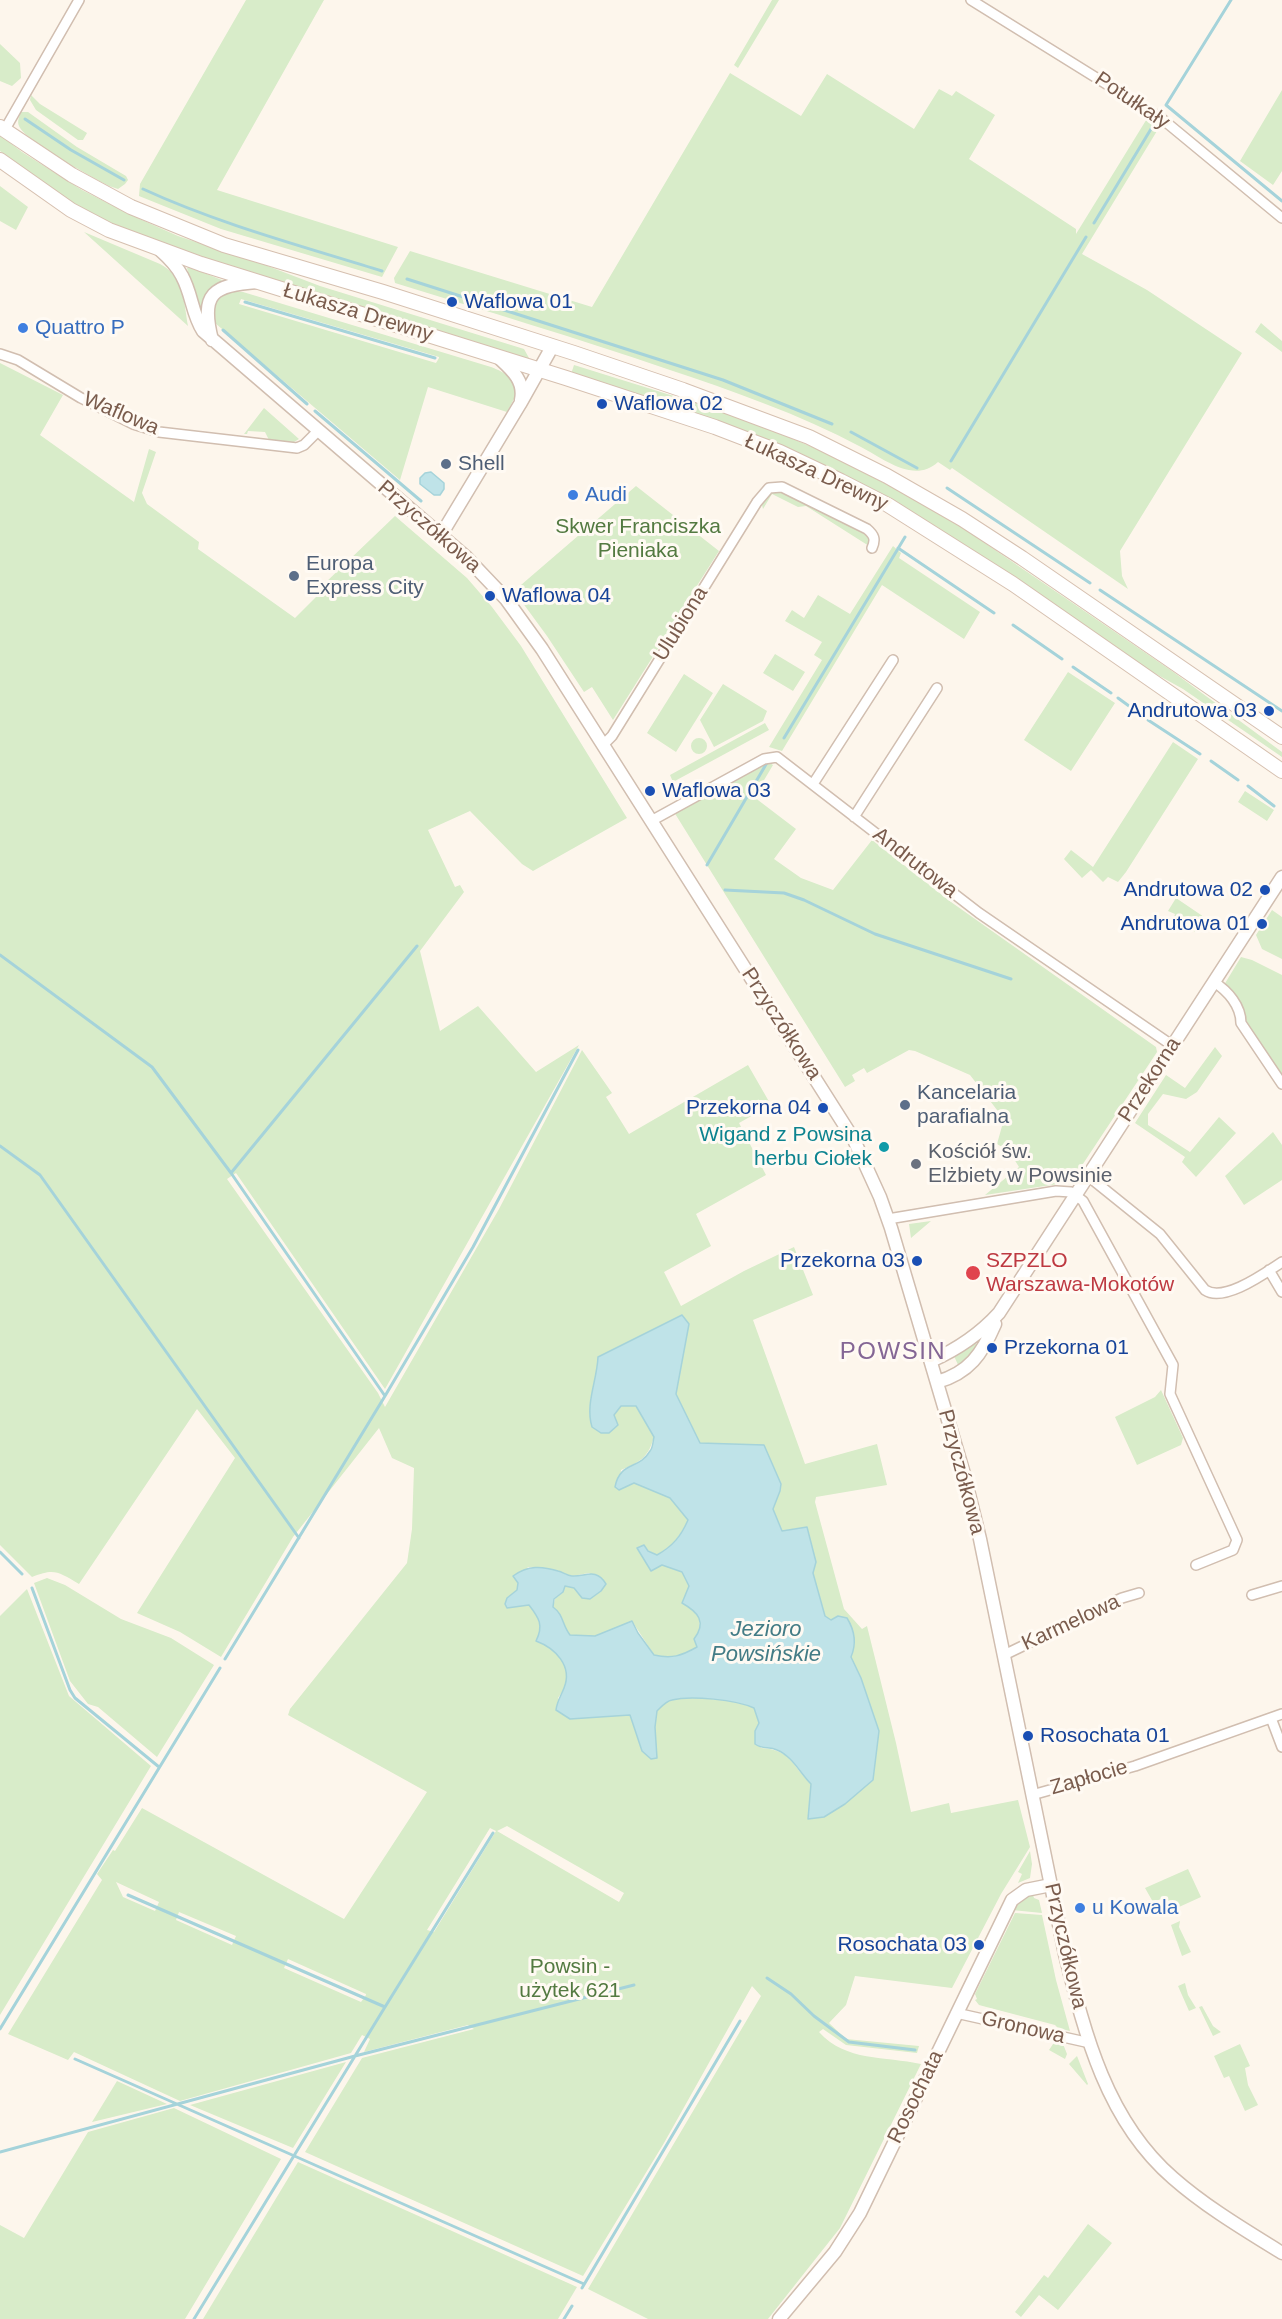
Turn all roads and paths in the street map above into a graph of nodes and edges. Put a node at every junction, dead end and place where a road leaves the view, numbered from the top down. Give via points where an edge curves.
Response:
1 (79, 0) edge
2 (970, 0) edge
3 (2, 129) edge
4 (0, 160) edge
5 (1282, 218) edge
6 (160, 250) junction
7 (257, 282) junction
8 (212, 341) junction
9 (552, 347) junction
10 (0, 354) edge
11 (499, 358) junction
12 (539, 370) junction
13 (520, 405) junction
14 (318, 430) junction
15 (441, 535) junction
16 (872, 548) dead end
17 (893, 660) dead end
18 (937, 688) dead end
19 (1282, 737) edge
20 (603, 745) junction
21 (1282, 771) edge
22 (813, 784) junction
23 (854, 817) junction
24 (651, 820) junction
25 (1282, 877) edge
26 (1214, 982) junction
27 (1173, 1046) junction
28 (1282, 1084) edge
29 (1088, 1176) junction
30 (1076, 1194) junction
31 (888, 1219) junction
32 (1282, 1262) edge
33 (1269, 1270) junction
34 (1282, 1292) edge
35 (999, 1313) junction
36 (931, 1361) junction
37 (937, 1382) junction
38 (1196, 1565) dead end
39 (1282, 1586) edge
40 (1139, 1593) dead end
41 (1252, 1595) dead end
42 (1004, 1655) junction
43 (1282, 1714) edge
44 (1271, 1718) junction
45 (1282, 1747) edge
46 (1032, 1795) junction
47 (1051, 1885) junction
48 (956, 2013) junction
49 (1090, 2043) junction
50 (1282, 2253) edge
51 (779, 2319) edge

1 - 3 street
2 - 5 street, Potułkały via 1155,114
3 - 9 main road, Łukasza Drewny via 72,176 175,226 224,245
4 - 6 main road, Łukasza Drewny via 94,224
6 - 7 main road, Łukasza Drewny
6 - 8 street, Przyczółkowa via 183,277 196,320
7 - 8 street via 229,284 210,299 207,311
7 - 11 main road, Łukasza Drewny
8 - 14 street, Przyczółkowa
9 - 12 street
9 - 19 main road, Łukasza Drewny via 775,423 887,476 1022,558
10 - 14 street, Waflowa via 18,360 100,408 159,432 297,448
11 - 12 main road, Łukasza Drewny
11 - 13 street via 519,379
12 - 13 street
12 - 21 main road, Łukasza Drewny via 716,427 780,452 878,500 1012,584
13 - 15 street
14 - 15 street, Przyczółkowa
15 - 20 street, Przyczółkowa via 515,611
16 - 20 street, Ulubiona via 875,541 867,529 782,488 769,488
17 - 22 street
18 - 23 street
20 - 24 street, Przyczółkowa
22 - 23 street, Andrutowa
22 - 24 street, Andrutowa via 777,757 768,757
23 - 27 street, Andrutowa via 988,919
24 - 31 street, Przyczółkowa via 842,1119
25 - 26 street, Przekorna
26 - 27 street, Przekorna
26 - 28 street via 1224,988 1241,1012 1241,1023
27 - 29 street, Przekorna
29 - 30 street, Przekorna
29 - 33 street via 1160,1234 1208,1292 1226,1292
30 - 31 street via 1056,1191
30 - 35 street, Przekorna
30 - 38 street via 1173,1365 1170,1394 1237,1540 1233,1550
31 - 36 street, Przyczółkowa
32 - 33 street
33 - 34 street
35 - 36 street, Przekorna via 972,1339
35 - 37 street, Przekorna via 969,1366
36 - 37 street, Przyczółkowa
37 - 42 street, Przyczółkowa via 974,1512
39 - 41 street
40 - 42 street, Karmelowa
42 - 46 street, Przyczółkowa
43 - 44 street, Zapłocie
44 - 45 street
44 - 46 street, Zapłocie via 1135,1766
46 - 47 street, Przyczółkowa
47 - 48 street, Rosochata via 1026,1890 1012,1900
47 - 49 street, Przyczółkowa via 1073,1987
48 - 49 street, Gronowa
48 - 51 street, Rosochata via 860,2213 835,2252
49 - 50 street, Przyczółkowa via 1115,2104 1136,2138 1162,2168 1203,2203

